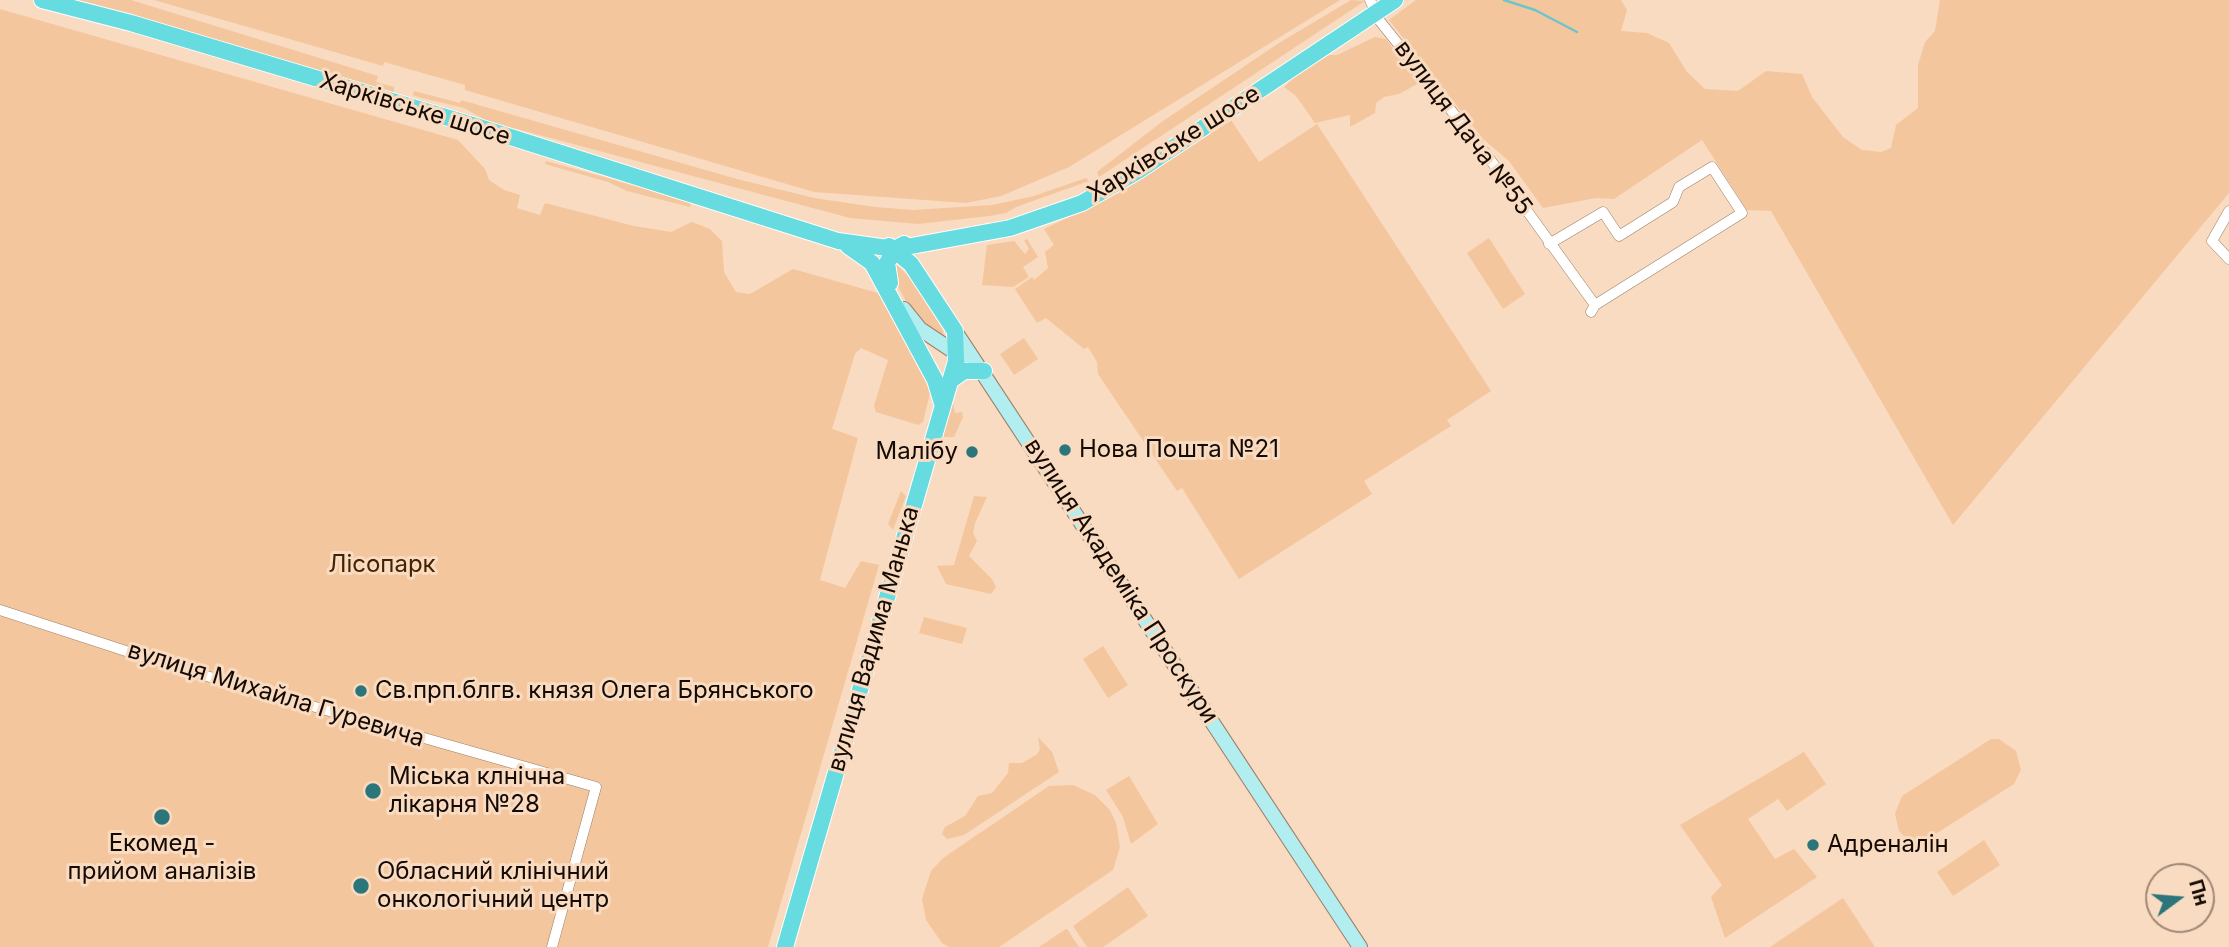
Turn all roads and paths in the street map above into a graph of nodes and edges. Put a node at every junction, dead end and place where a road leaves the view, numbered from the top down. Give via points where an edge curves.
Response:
1 (42, 0) edge
2 (1395, 0) edge
3 (1372, 7) edge
4 (2229, 211) edge
5 (785, 225) junction
6 (864, 236) junction
7 (926, 240) junction
8 (838, 241) junction
9 (1549, 244) junction
10 (895, 249) junction
11 (869, 259) junction
12 (2229, 259) edge
13 (920, 276) junction
14 (890, 283) junction
15 (904, 309) junction
16 (955, 331) junction
17 (956, 353) junction
18 (984, 371) junction
19 (950, 381) junction
20 (942, 403) junction
21 (0, 610) edge
22 (552, 947) edge
23 (785, 947) edge
24 (1360, 947) edge

1 - 5 main road, Харківське шосе via 467,124
2 - 3 main road, Харківське шосе
3 - 7 main road, Харківське шосе via 1160,156 1082,203 1010,228
3 - 9 street, вулиця Дача №55
4 - 12 street via 2212,241
5 - 6 main road, Харківське шосе
5 - 8 main road, Харківське шосе
6 - 7 main road, Харківське шосе
6 - 10 main road, вулиця Академіка Проскури
7 - 10 main road, Харківське шосе
7 - 13 main road
8 - 10 main road, Харківське шосе
8 - 11 main road
9 - 9 street, вулиця Дача №55 via 1603,212 1619,236 1673,202 1679,187 1712,167 1742,213 1593,308
10 - 13 main road, вулиця Академіка Проскури
10 - 14 main road via 886,269
11 - 14 main road
11 - 20 main road via 926,363
13 - 16 main road, вулиця Академіка Проскури
14 - 15 main road
15 - 17 street via 920,329
15 - 20 main road via 939,377
16 - 17 main road, вулиця Вадима Манька
16 - 18 street, вулиця Академіка Проскури
17 - 18 street
17 - 19 main road, вулиця Вадима Манька
18 - 19 main road via 964,371
18 - 24 street, вулиця Академіка Проскури
19 - 20 main road, вулиця Вадима Манька
20 - 23 main road, вулиця Вадима Манька
21 - 22 street, вулиця Михайла Гуревича via 175,667 596,787

